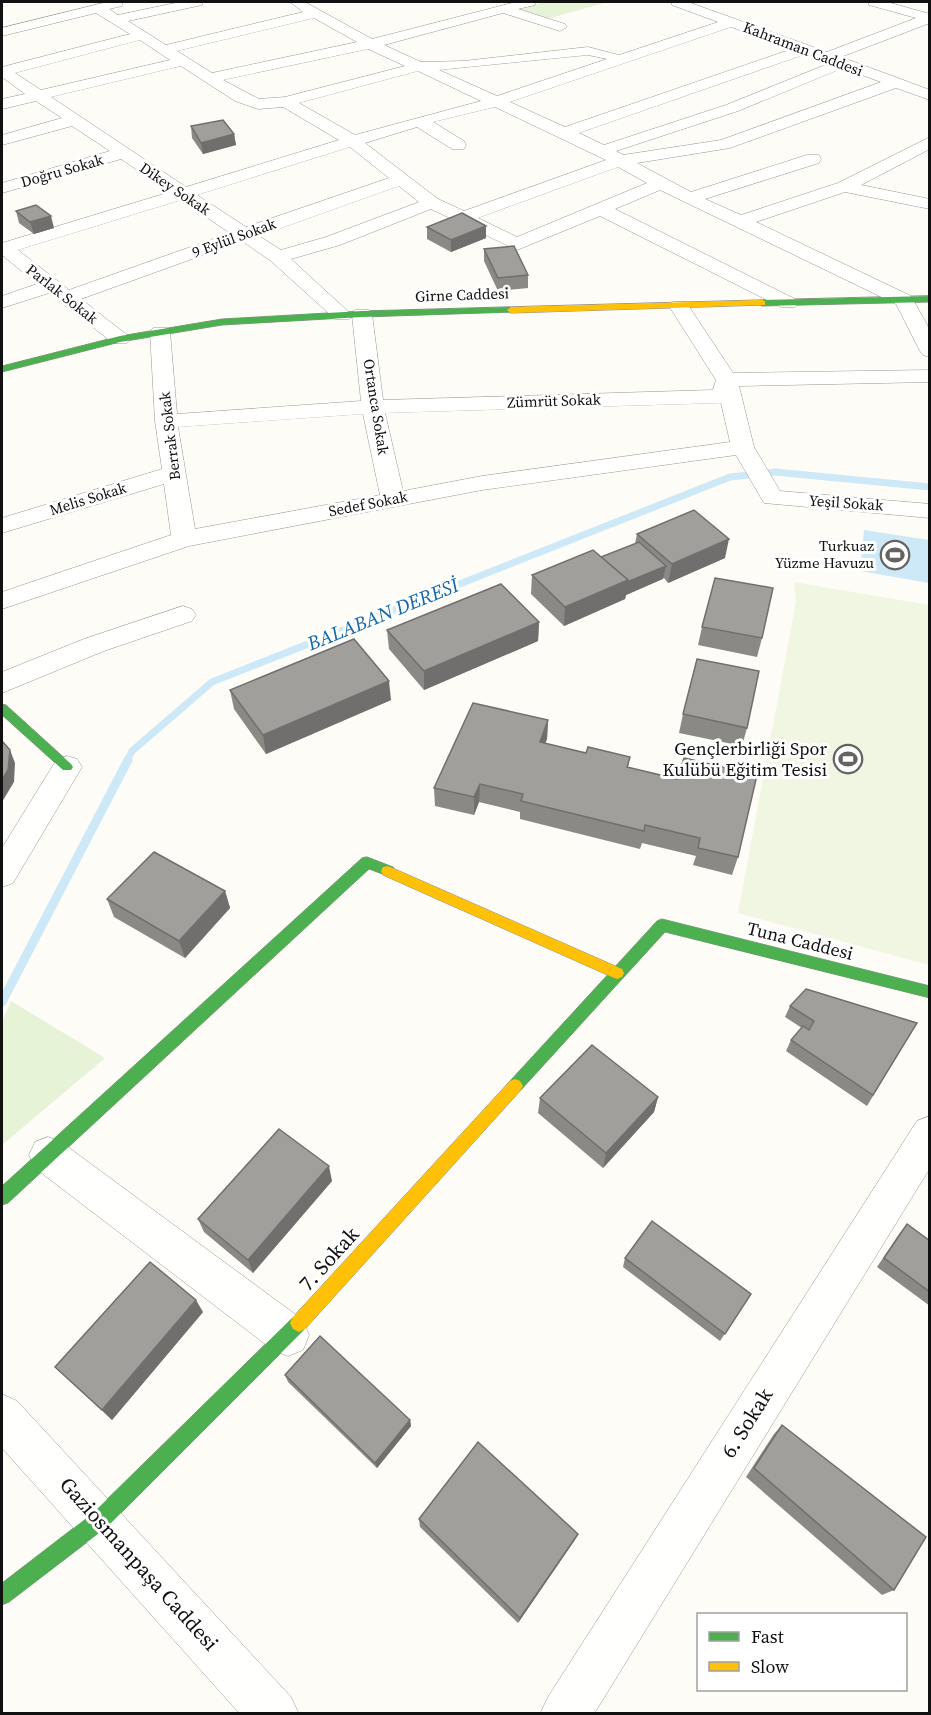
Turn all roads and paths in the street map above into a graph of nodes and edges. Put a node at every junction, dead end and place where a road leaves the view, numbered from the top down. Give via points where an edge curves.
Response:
1 (124, 2) edge
2 (197, 2) edge
3 (296, 2) edge
4 (485, 2) edge
5 (530, 2) edge
6 (677, 2) edge
7 (874, 2) edge
8 (98, 8) junction
9 (502, 9) junction
10 (316, 13) junction
11 (929, 18) edge
12 (118, 20) junction
13 (732, 22) junction
14 (560, 27) dead end
15 (2, 32) edge
16 (144, 35) junction
17 (370, 44) junction
18 (167, 49) junction
19 (805, 50) junction
20 (624, 58) junction
21 (185, 61) junction
22 (833, 61) junction
23 (422, 66) junction
24 (2, 72) edge
25 (211, 78) junction
26 (930, 79) edge
27 (901, 86) junction
28 (930, 95) edge
29 (38, 96) junction
30 (285, 102) junction
31 (495, 102) junction
32 (2, 104) edge
33 (74, 120) junction
34 (420, 122) junction
35 (564, 133) junction
36 (2, 140) edge
37 (354, 141) junction
38 (930, 142) edge
39 (458, 145) dead end
40 (602, 150) junction
41 (123, 153) junction
42 (813, 159) dead end
43 (618, 161) junction
44 (401, 179) junction
45 (660, 184) junction
46 (844, 187) junction
47 (2, 188) edge
48 (183, 194) junction
49 (690, 198) junction
50 (432, 203) junction
51 (930, 204) edge
52 (598, 208) junction
53 (462, 218) junction
54 (739, 222) junction
55 (243, 234) junction
56 (3, 248) edge
57 (278, 258) junction
58 (59, 291) junction
59 (930, 299) edge
60 (904, 300) junction
61 (2, 302) edge
62 (788, 303) junction
63 (679, 306) junction
64 (352, 315) junction
65 (160, 333) junction
66 (120, 339) junction
67 (930, 351) edge
68 (2, 369) edge
69 (930, 376) edge
70 (727, 380) junction
71 (373, 407) junction
72 (166, 421) junction
73 (746, 454) junction
74 (174, 473) junction
75 (393, 499) junction
76 (930, 511) edge
77 (2, 526) edge
78 (184, 539) junction
79 (2, 601) edge
80 (183, 615) dead end
81 (2, 683) edge
82 (2, 708) edge
83 (67, 767) joint
84 (2, 874) edge
85 (662, 925) joint
86 (617, 973) junction
87 (930, 992) edge
88 (930, 1133) edge
89 (48, 1155) junction
90 (2, 1197) edge
91 (288, 1335) junction
92 (2, 1416) edge
93 (100, 1520) junction
94 (2, 1595) edge
95 (274, 1713) edge
96 (565, 1713) edge

1 - 8 street
2 - 12 street
3 - 10 street
4 - 9 street
5 - 9 street
6 - 13 street, Kahraman Caddesi
7 - 11 street
8 - 12 street
8 - 15 street
9 - 14 street
9 - 17 street
10 - 17 street
10 - 18 street
11 - 22 street
12 - 16 street
13 - 19 street, Kahraman Caddesi
13 - 20 street
16 - 18 street
16 - 24 street
17 - 23 street
17 - 25 street
18 - 21 street
19 - 22 street, Kahraman Caddesi
19 - 35 street
20 - 23 street via 588,51
20 - 31 street
21 - 25 street
21 - 29 street
22 - 27 street, Kahraman Caddesi
22 - 40 street via 732,108
23 - 30 street
23 - 31 street
24 - 29 street, Dikey Sokak
25 - 30 street via 258,104
26 - 27 street
27 - 28 street, Kahraman Caddesi
27 - 43 street via 724,144
29 - 32 street
29 - 33 street, Dikey Sokak
30 - 37 street
31 - 34 street
31 - 35 street
33 - 36 street
33 - 41 street, Dikey Sokak
34 - 37 street
34 - 39 street
35 - 40 street
37 - 44 street
37 - 48 street
38 - 46 street
40 - 43 street
41 - 47 street, Doğru Sokak
41 - 48 street, Dikey Sokak
42 - 49 street
43 - 45 street
43 - 53 street
44 - 50 street
44 - 55 street, 9 Eylül Sokak
45 - 49 street
45 - 52 street
46 - 51 street
46 - 54 street
48 - 55 street, Dikey Sokak
48 - 56 street
49 - 54 street
50 - 53 street
50 - 57 street
52 - 53 street via 517,244
52 - 62 street
54 - 60 street
55 - 57 street, Dikey Sokak
55 - 58 street, 9 Eylül Sokak
56 - 58 street, Parlak Sokak
57 - 64 street, Dikey Sokak
58 - 61 street, 9 Eylül Sokak
58 - 66 street, Parlak Sokak
59 - 60 street, Girne Caddesi
60 - 62 street, Girne Caddesi
60 - 67 street
62 - 63 street, Girne Caddesi
63 - 64 street, Girne Caddesi
63 - 70 street
64 - 65 street, Girne Caddesi via 222,322
64 - 71 street, Ortanca Sokak
65 - 66 street, Girne Caddesi
65 - 72 street, Berrak Sokak
66 - 68 street, Girne Caddesi
69 - 70 street
70 - 71 street, Zümrüt Sokak via 723,396
70 - 73 street
71 - 72 street, Zümrüt Sokak
71 - 75 street, Ortanca Sokak
72 - 74 street, Berrak Sokak
73 - 75 street, Sedef Sokak via 482,483
73 - 76 street, Yeşil Sokak via 772,498
74 - 77 street, Melis Sokak
74 - 78 street, Berrak Sokak
75 - 78 street, Sedef Sokak
78 - 79 street, Sedef Sokak
80 - 81 street via 94,645
82 - 83 street
83 - 84 street
85 - 86 street, 7. Sokak
85 - 87 street, Tuna Caddesi
86 - 89 street via 367,862
86 - 91 street, 7. Sokak
88 - 96 street, 6. Sokak
89 - 90 street
89 - 91 street
91 - 93 street, 7. Sokak
92 - 93 street, Gaziosmanpaşa Caddesi
93 - 94 street, 7. Sokak
93 - 95 street, Gaziosmanpaşa Caddesi

